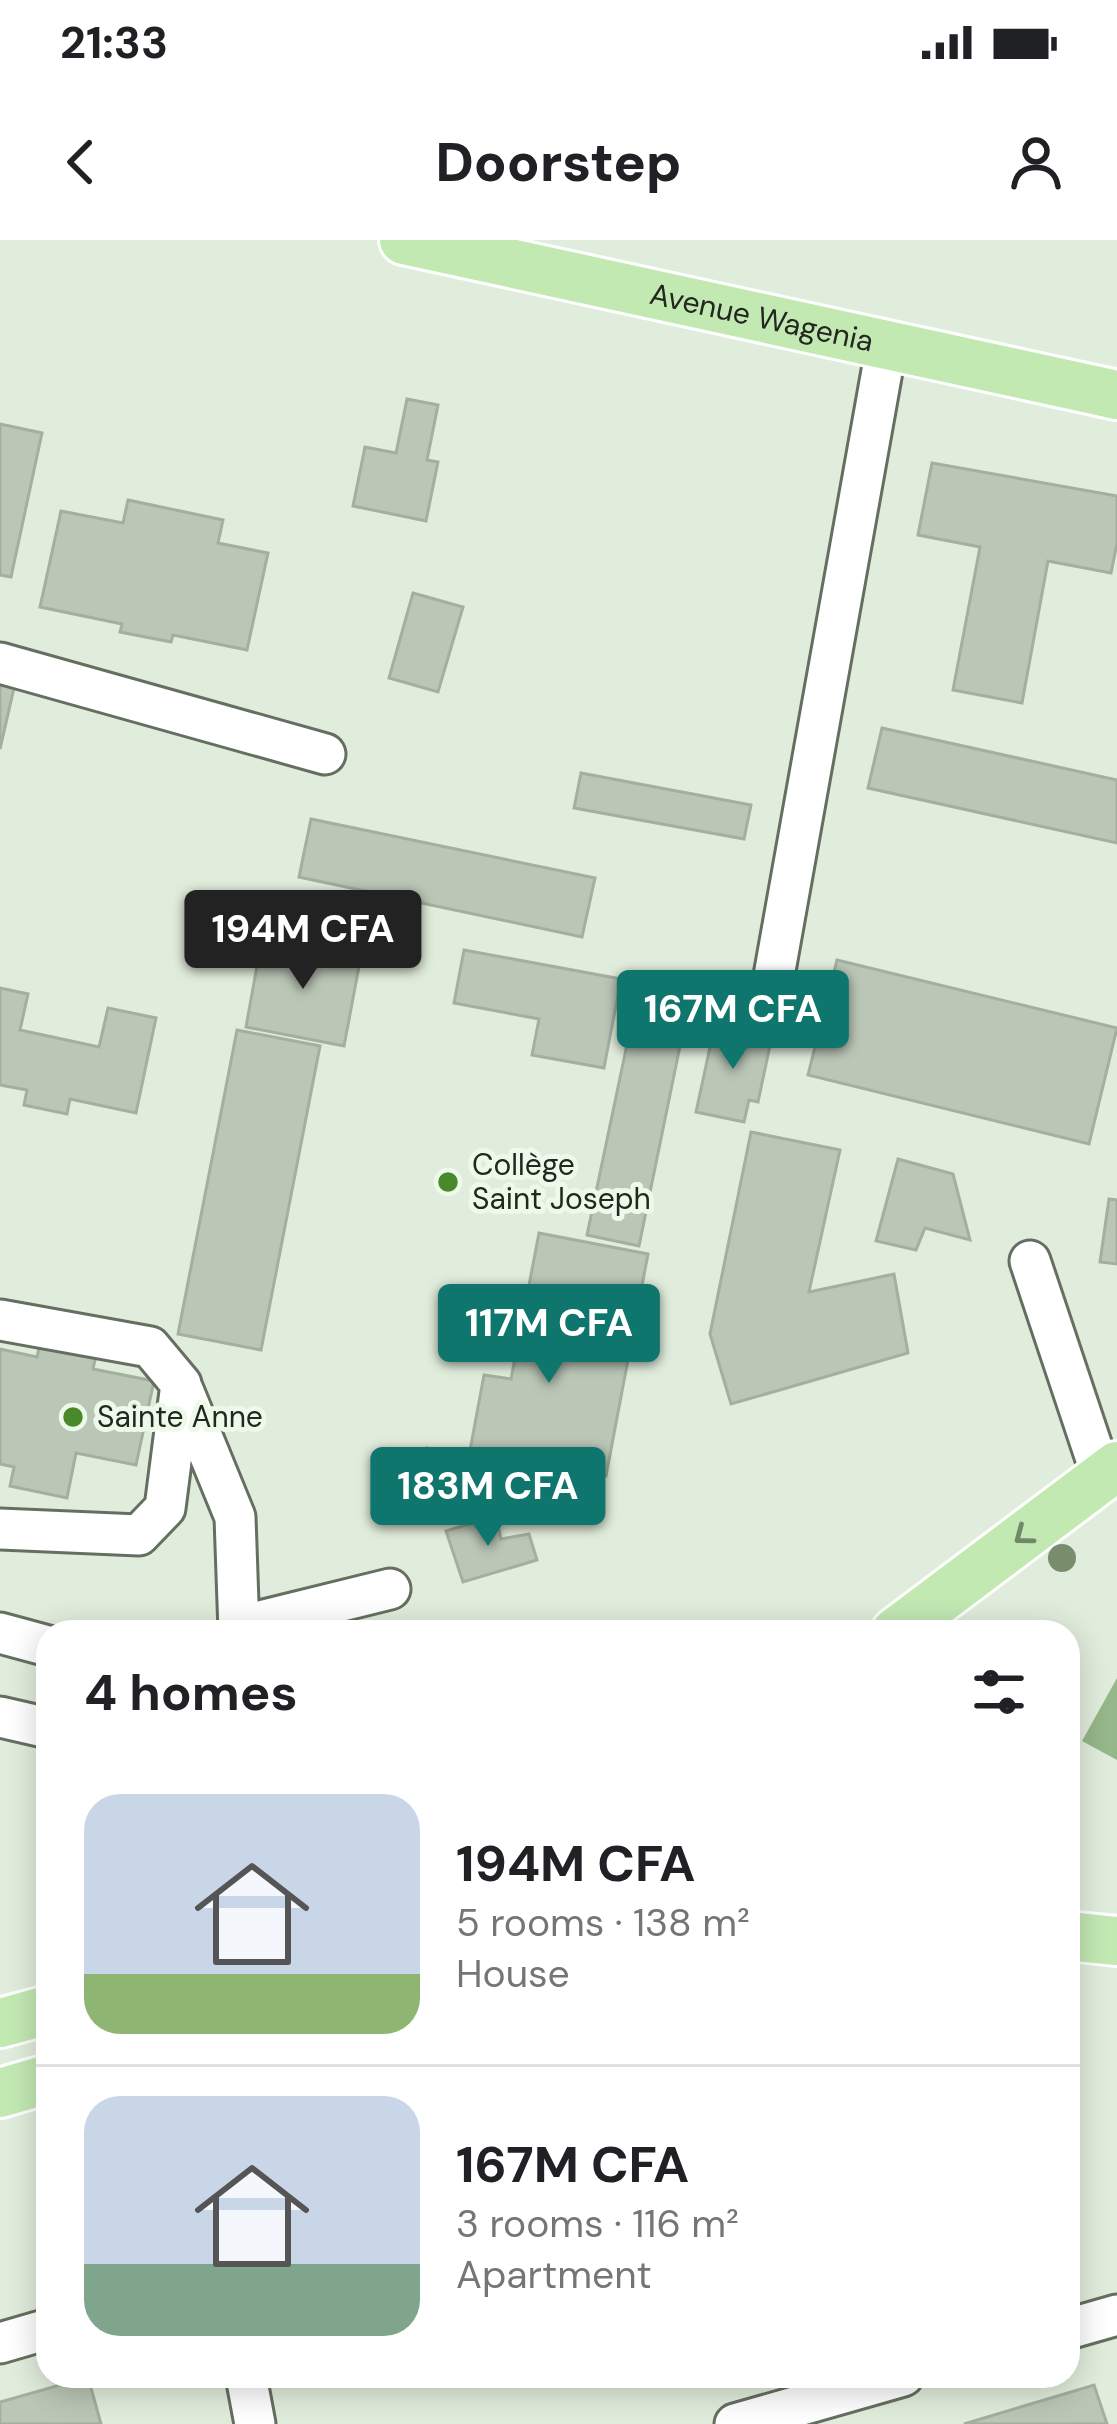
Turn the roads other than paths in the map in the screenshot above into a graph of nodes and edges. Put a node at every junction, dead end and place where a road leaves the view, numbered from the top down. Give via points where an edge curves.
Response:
1 (404, 240) edge
2 (886, 343) junction
3 (1117, 395) edge
4 (0, 663) edge
5 (325, 754) dead end
6 (770, 1004) dead end
7 (1030, 1262) dead end
8 (0, 1320) edge
9 (182, 1384) junction
10 (1109, 1472) edge
11 (0, 1528) edge
12 (390, 1589) dead end
13 (240, 1620) edge
14 (274, 1620) edge
15 (912, 1620) edge
16 (0, 1633) edge
17 (36, 1643) edge
18 (0, 1717) edge
19 (36, 1725) edge
20 (1080, 1937) edge
21 (1117, 1941) edge
22 (36, 2013) edge
23 (0, 2023) edge
24 (36, 2082) edge
25 (0, 2093) edge
26 (1117, 2315) edge
27 (1080, 2326) edge
28 (36, 2332) edge
29 (0, 2343) edge
30 (248, 2388) edge
31 (861, 2388) edge
32 (255, 2424) edge
33 (735, 2424) edge

1 - 2 main road, Avenue Wagenia
2 - 3 main road, Avenue Wagenia
2 - 6 street
4 - 5 street
7 - 10 street
8 - 9 street via 150,1347
9 - 11 street via 165,1508 139,1535
9 - 13 street via 236,1517
10 -> 15 main road
12 - 14 street
16 - 17 street
18 - 19 street
20 - 21 main road
22 - 23 main road
24 - 25 main road
26 - 27 street
28 - 29 street
30 - 32 street
31 - 33 street

